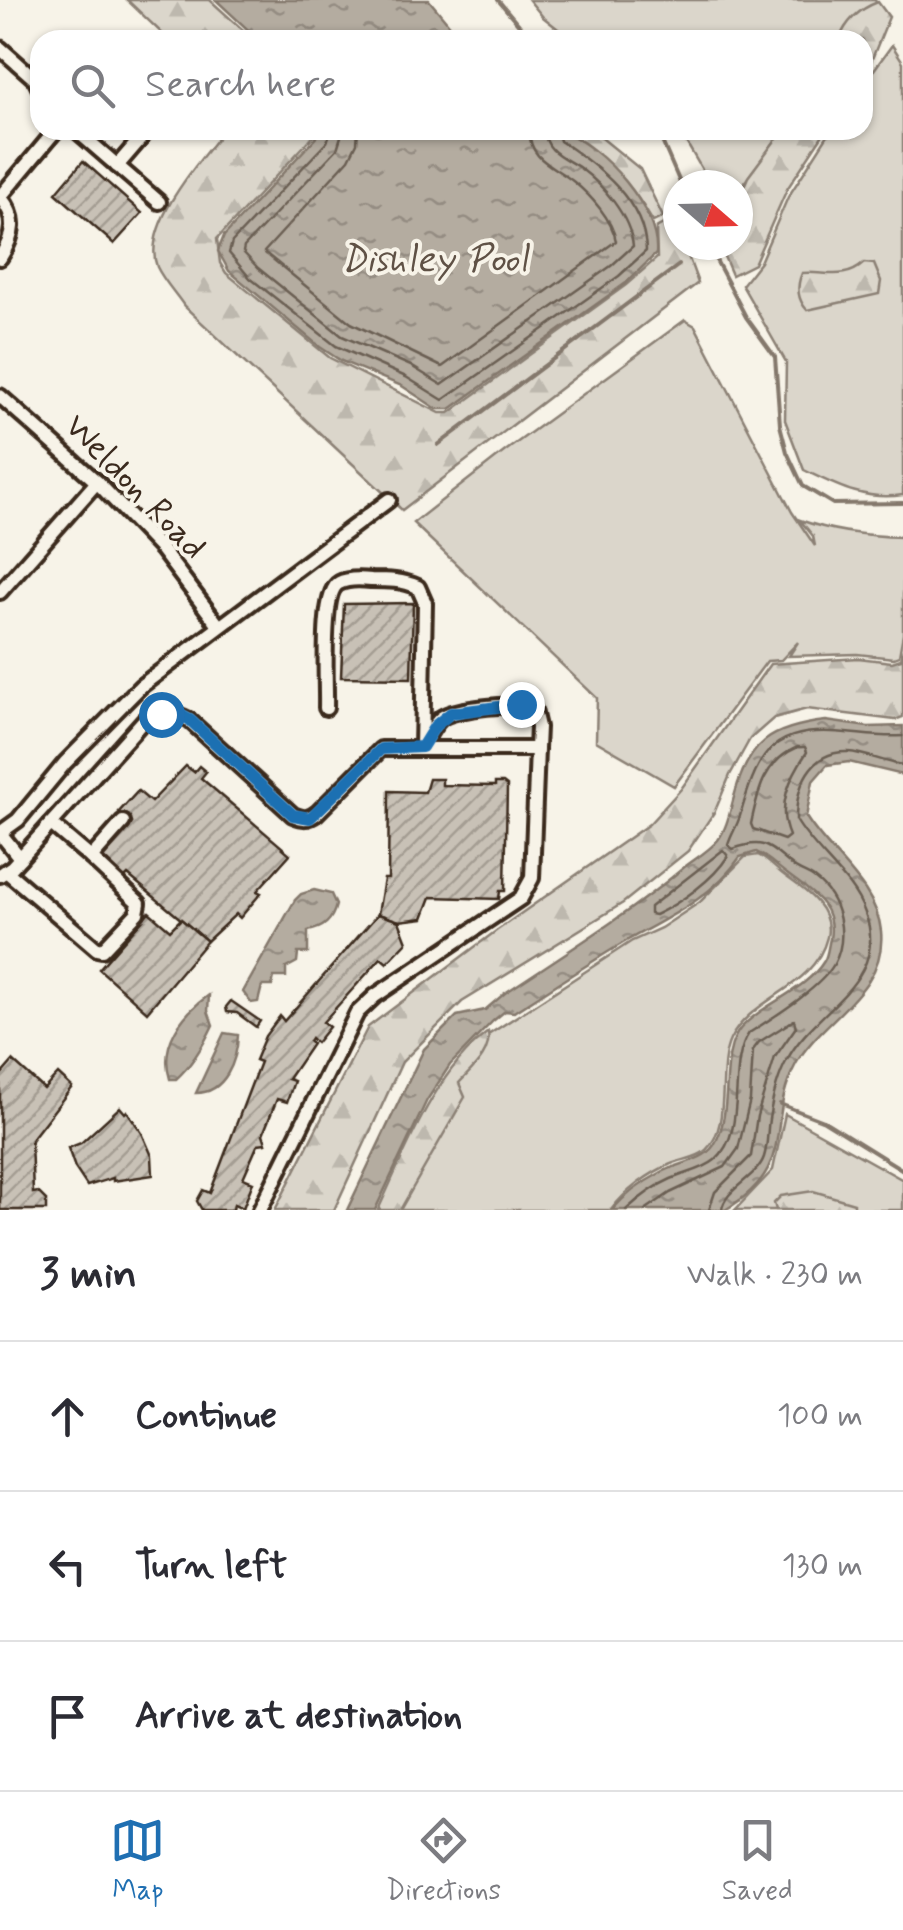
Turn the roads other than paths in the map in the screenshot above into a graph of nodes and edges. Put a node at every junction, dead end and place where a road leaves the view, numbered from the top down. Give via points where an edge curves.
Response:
1 (0, 48) edge
2 (30, 75) edge
3 (48, 140) edge
4 (87, 140) edge
5 (139, 140) edge
6 (117, 166) junction
7 (0, 197) edge
8 (158, 202) dead end
9 (0, 258) edge
10 (0, 396) edge
11 (97, 482) junction
12 (389, 500) dead end
13 (0, 592) edge
14 (219, 626) junction
15 (326, 708) dead end
16 (422, 747) junction
17 (536, 748) junction
18 (123, 822) dead end
19 (51, 824) junction
20 (0, 833) edge
21 (20, 858) junction
22 (91, 858) junction
23 (3, 873) edge
24 (260, 1210) edge

1 - 2 street
3 - 7 street
4 - 6 street
5 - 6 street
6 - 8 street
7 - 9 street via 13,224
10 - 11 street, Weldon Road
11 - 13 street
11 - 14 street, Weldon Road
12 - 14 street
14 - 20 street via 140,686
15 - 16 street via 334,588 353,580 409,582 425,603
16 - 17 street
16 - 17 street via 451,713 521,704 534,710
16 - 19 street via 374,753 318,813 302,818 190,720 161,714 144,720
17 - 24 street via 532,878 522,898 357,1013
18 - 22 street
19 - 21 street
19 - 22 street
20 - 21 street
21 - 23 street
22 - 23 street via 138,903 102,950

